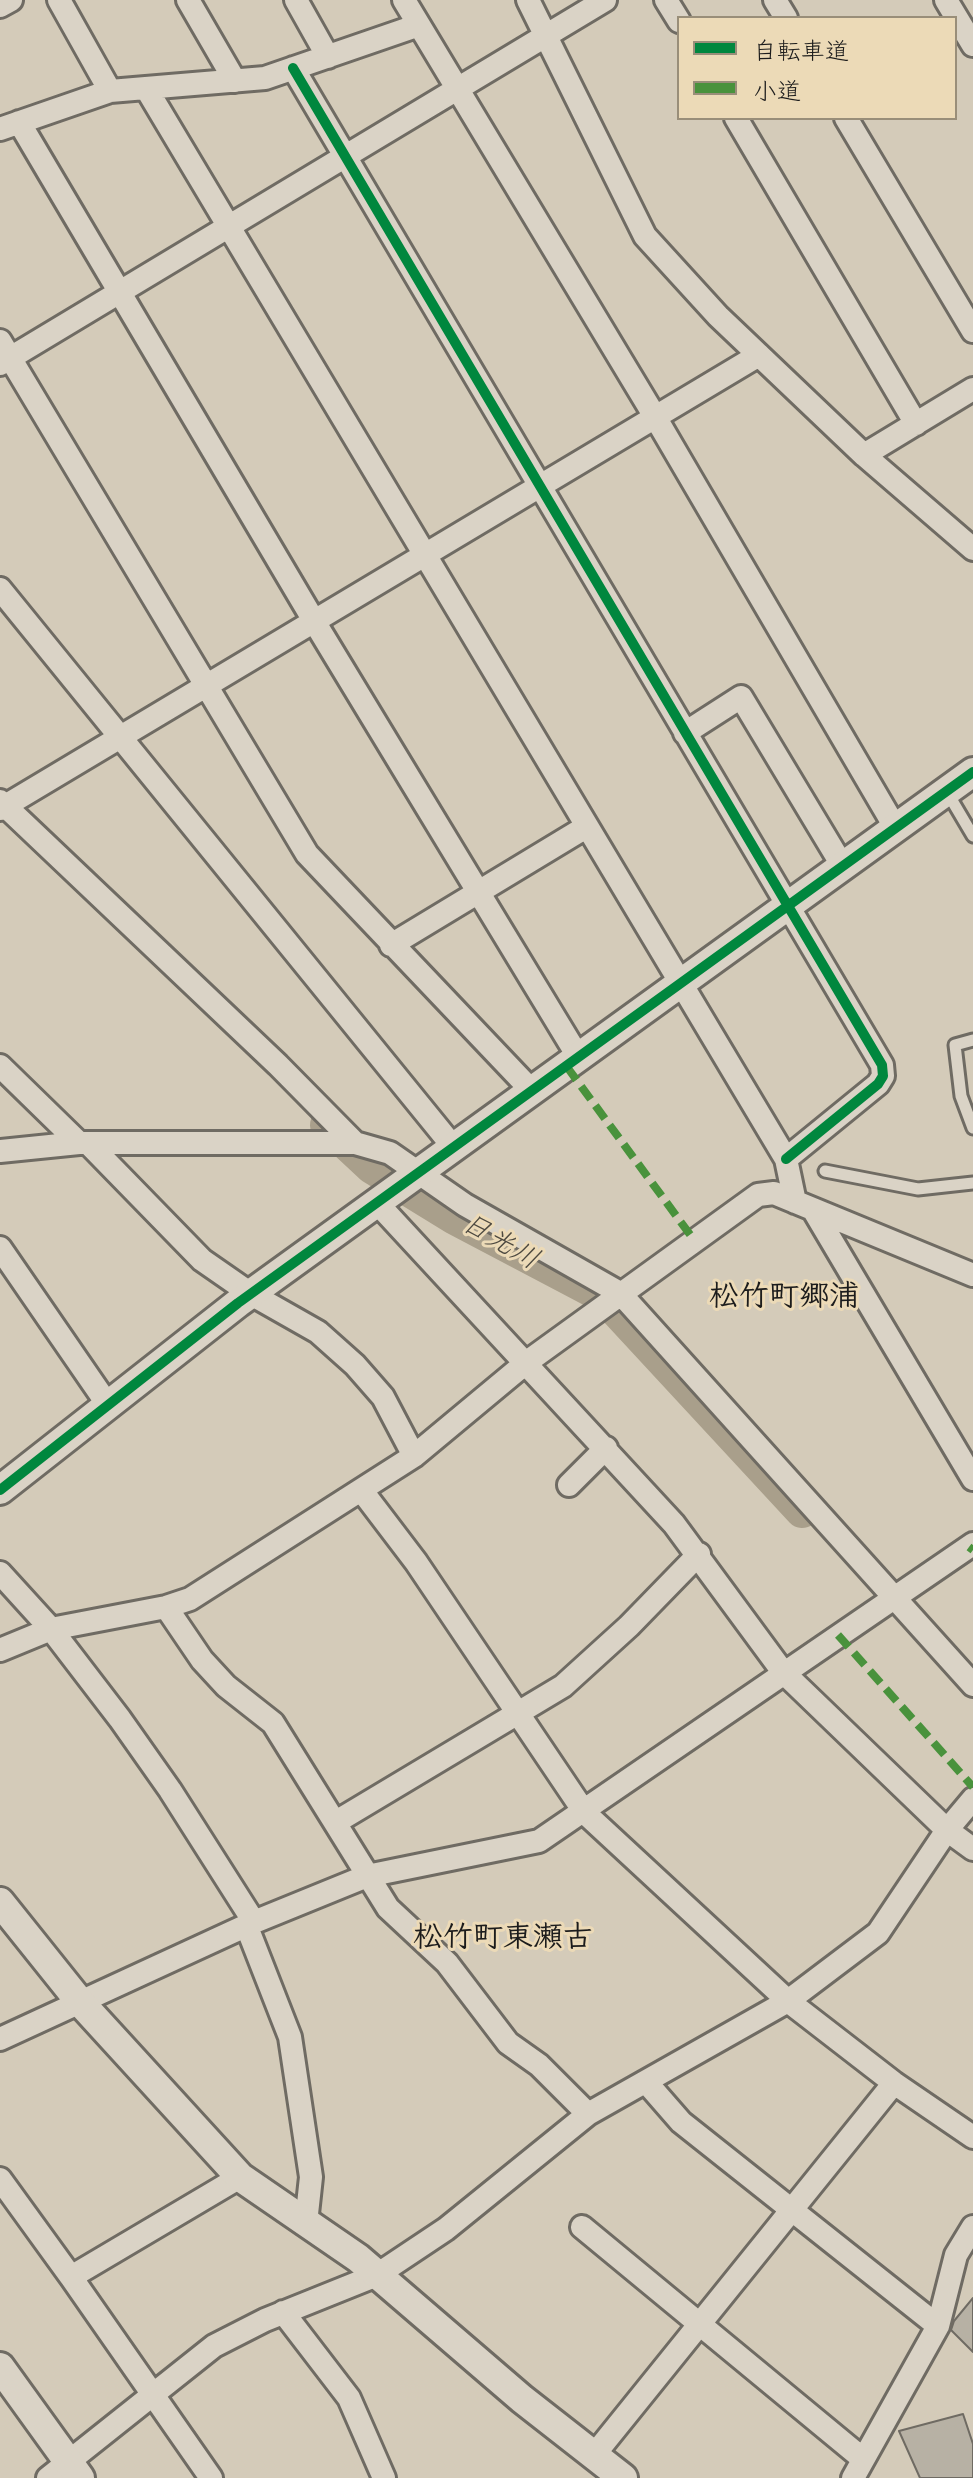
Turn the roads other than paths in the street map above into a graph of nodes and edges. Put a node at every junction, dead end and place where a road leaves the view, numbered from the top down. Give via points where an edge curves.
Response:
1 (11, 0) edge
2 (59, 0) edge
3 (188, 0) edge
4 (296, 0) edge
5 (404, 0) edge
6 (528, 0) edge
7 (605, 0) edge
8 (666, 0) edge
9 (0, 6) edge
10 (677, 18) edge
11 (957, 18) edge
12 (419, 25) junction
13 (546, 35) junction
14 (973, 45) edge
15 (328, 57) junction
16 (293, 68) junction
17 (235, 81) junction
18 (146, 88) junction
19 (458, 88) junction
20 (110, 91) junction
21 (737, 120) edge
22 (847, 120) edge
23 (10, 126) edge
24 (342, 156) junction
25 (228, 227) junction
26 (119, 292) junction
27 (973, 331) edge
28 (3, 355) edge
29 (759, 355) junction
30 (973, 389) edge
31 (654, 415) junction
32 (916, 424) junction
33 (864, 455) junction
34 (539, 487) junction
35 (973, 549) edge
36 (424, 555) junction
37 (0, 589) edge
38 (314, 621) junction
39 (205, 684) junction
40 (685, 733) junction
41 (119, 736) junction
42 (973, 772) edge
43 (947, 791) junction
44 (1, 806) edge
45 (586, 827) junction
46 (895, 827) junction
47 (973, 836) edge
48 (842, 865) junction
49 (479, 892) junction
50 (788, 905) junction
51 (391, 945) junction
52 (679, 984) junction
53 (973, 1040) edge
54 (579, 1058) junction
55 (0, 1066) edge
56 (533, 1092) junction
57 (973, 1128) edge
58 (83, 1143) junction
59 (350, 1143) junction
60 (455, 1149) junction
61 (0, 1151) edge
62 (786, 1159) junction
63 (825, 1171) dead end
64 (409, 1182) junction
65 (973, 1183) edge
66 (378, 1204) junction
67 (804, 1206) junction
68 (0, 1248) edge
69 (973, 1275) edge
70 (251, 1294) junction
71 (613, 1299) junction
72 (527, 1362) junction
73 (108, 1405) junction
74 (606, 1448) junction
75 (414, 1456) junction
76 (973, 1479) edge
77 (569, 1485) dead end
78 (0, 1490) edge
79 (362, 1491) junction
80 (973, 1544) edge
81 (699, 1554) junction
82 (0, 1573) edge
83 (888, 1601) junction
84 (166, 1607) junction
85 (51, 1629) junction
86 (0, 1650) edge
87 (783, 1672) junction
88 (973, 1685) edge
89 (517, 1715) junction
90 (973, 1799) edge
91 (585, 1813) junction
92 (336, 1822) junction
93 (947, 1830) junction
94 (973, 1849) edge
95 (367, 1876) junction
96 (0, 1902) edge
97 (250, 1925) junction
98 (788, 2001) junction
99 (80, 2002) junction
100 (0, 2039) edge
101 (647, 2083) junction
102 (894, 2083) junction
103 (588, 2114) junction
104 (973, 2137) edge
105 (240, 2177) junction
106 (0, 2179) edge
107 (788, 2211) junction
108 (306, 2223) junction
109 (582, 2227) dead end
110 (973, 2227) edge
111 (377, 2275) junction
112 (71, 2277) junction
113 (283, 2312) junction
114 (697, 2325) junction
115 (938, 2326) junction
116 (0, 2367) edge
117 (152, 2396) junction
118 (594, 2455) junction
119 (858, 2469) edge
120 (65, 2473) edge
121 (211, 2478) edge
122 (384, 2478) edge
123 (623, 2478) edge

1 - 9 street
2 - 20 street
3 - 17 street
4 - 15 street
5 - 12 street
6 - 13 street
7 - 13 street
8 - 10 street
11 - 14 street
12 - 15 street
12 - 19 street
13 - 19 street
13 - 29 street via 645,236
15 - 16 street
16 - 17 street
16 - 24 street
17 - 18 street
18 - 20 street
18 - 25 street
19 - 24 street
19 - 31 street
20 - 23 street
21 - 32 street
22 - 27 street
23 - 26 street
24 - 25 street
24 - 34 street
25 - 26 street
25 - 36 street
26 - 28 street
26 - 38 street
28 - 39 street
29 - 31 street
29 - 33 street
30 - 32 street
31 - 34 street
31 - 46 street
32 - 33 street
33 - 35 street
34 - 36 street
34 - 40 street
36 - 38 street
36 - 45 street
37 - 41 street
38 - 39 street
38 - 49 street
39 - 41 street
39 - 51 street via 307,854
40 - 48 street via 741,697
40 - 50 street
41 - 44 street
41 - 60 street
42 - 43 street
43 - 46 street
43 - 47 lane
44 - 59 street via 278,1065
45 - 49 street
45 - 52 street
46 - 48 street
48 - 50 street
49 - 51 street
49 - 54 street
50 - 52 street
50 - 62 street via 882,1065 883,1076
51 - 56 street
52 - 54 street
52 - 62 street
53 - 57 lane via 955,1045 961,1096
54 - 56 street
55 - 58 street
56 - 60 street
58 - 59 street
58 - 61 street
58 - 70 street via 202,1260
59 - 64 street via 390,1153
60 - 64 street
62 - 67 street
63 - 65 lane via 918,1189
64 - 66 street
64 - 71 street
66 - 70 street
66 - 72 street
67 - 69 street
67 - 71 street via 774,1193 758,1195
67 - 76 street
68 - 73 street
70 - 73 street
70 - 75 street via 318,1332 355,1365 383,1397
71 - 72 street
71 - 83 street
72 - 74 street
72 - 75 street
73 - 78 street
74 - 77 street
74 - 81 street
75 - 79 street
79 - 84 street via 190,1599
79 - 89 street via 416,1562
80 - 83 street
81 - 87 street
81 - 89 street via 563,1686
82 - 85 street
83 - 87 street
83 - 88 street
84 - 85 street
84 - 92 street via 202,1660 273,1723
85 - 86 street
85 - 97 street via 170,1790
87 - 91 street
87 - 93 street
89 - 91 street
89 - 92 street
90 - 93 street
91 - 95 street via 539,1841
91 - 98 street
92 - 95 street
93 - 94 street
93 - 98 street via 878,1933
95 - 97 street
95 - 103 street via 388,1908 447,1963 508,2043 539,2065
96 - 99 street
97 - 99 street
97 - 108 street via 290,2037 311,2177
98 - 101 street
98 - 102 street
99 - 100 street
99 - 105 street
101 - 103 street
101 - 107 street via 681,2122
102 - 104 street
102 - 107 street
103 - 111 street via 446,2229
105 - 108 street
105 - 112 street
106 - 112 street
107 - 114 street
107 - 115 street
108 - 111 street
109 - 114 street
110 - 115 street via 956,2255
111 - 113 street
111 - 118 street
112 - 117 street
113 - 117 street via 214,2346
113 - 122 street via 349,2398
114 - 118 street
114 - 119 street
115 - 119 street
116 - 120 street
117 - 120 street
117 - 121 street
118 - 123 street

